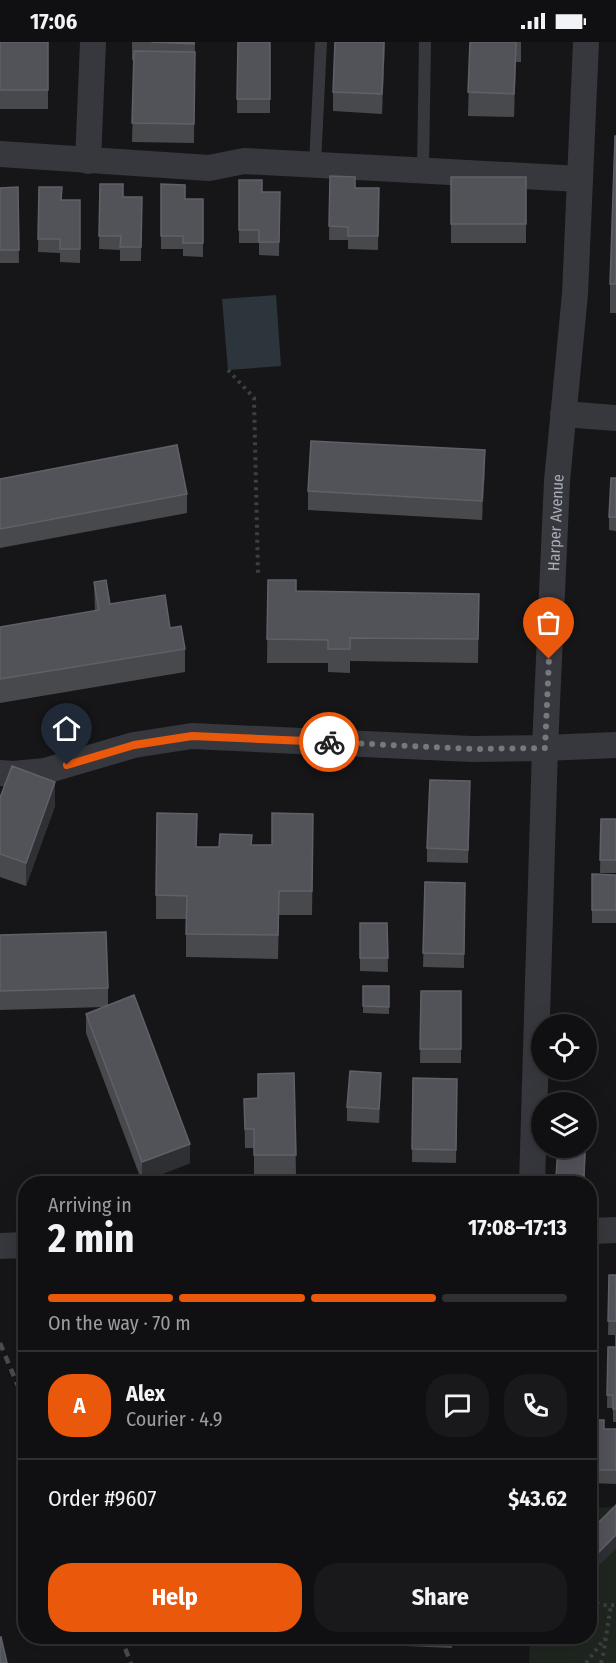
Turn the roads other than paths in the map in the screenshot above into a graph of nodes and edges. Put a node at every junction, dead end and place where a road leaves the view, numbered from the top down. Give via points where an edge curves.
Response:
1 (93, 42) edge
2 (321, 42) edge
3 (426, 42) edge
4 (586, 42) edge
5 (0, 154) edge
6 (88, 161) junction
7 (315, 164) junction
8 (423, 170) junction
9 (580, 179) junction
10 (563, 414) junction
11 (616, 418) edge
12 (616, 745) edge
13 (545, 748) junction
14 (0, 773) edge
15 (532, 1176) edge
16 (616, 1230) edge
17 (597, 1231) edge
18 (18, 1245) edge
19 (0, 1246) edge

1 - 6 street
2 - 7 lane
3 - 8 lane
4 - 9 street, Harper Avenue
5 - 6 street
6 - 7 street via 209,168 244,161
7 - 8 street
8 - 9 street
9 - 10 street, Harper Avenue via 575,294
10 - 11 street
10 - 13 street, Harper Avenue
12 - 13 street
13 - 14 street via 472,749 192,736 134,745 45,771
13 - 15 street, Harper Avenue
16 - 17 street
18 - 19 street

